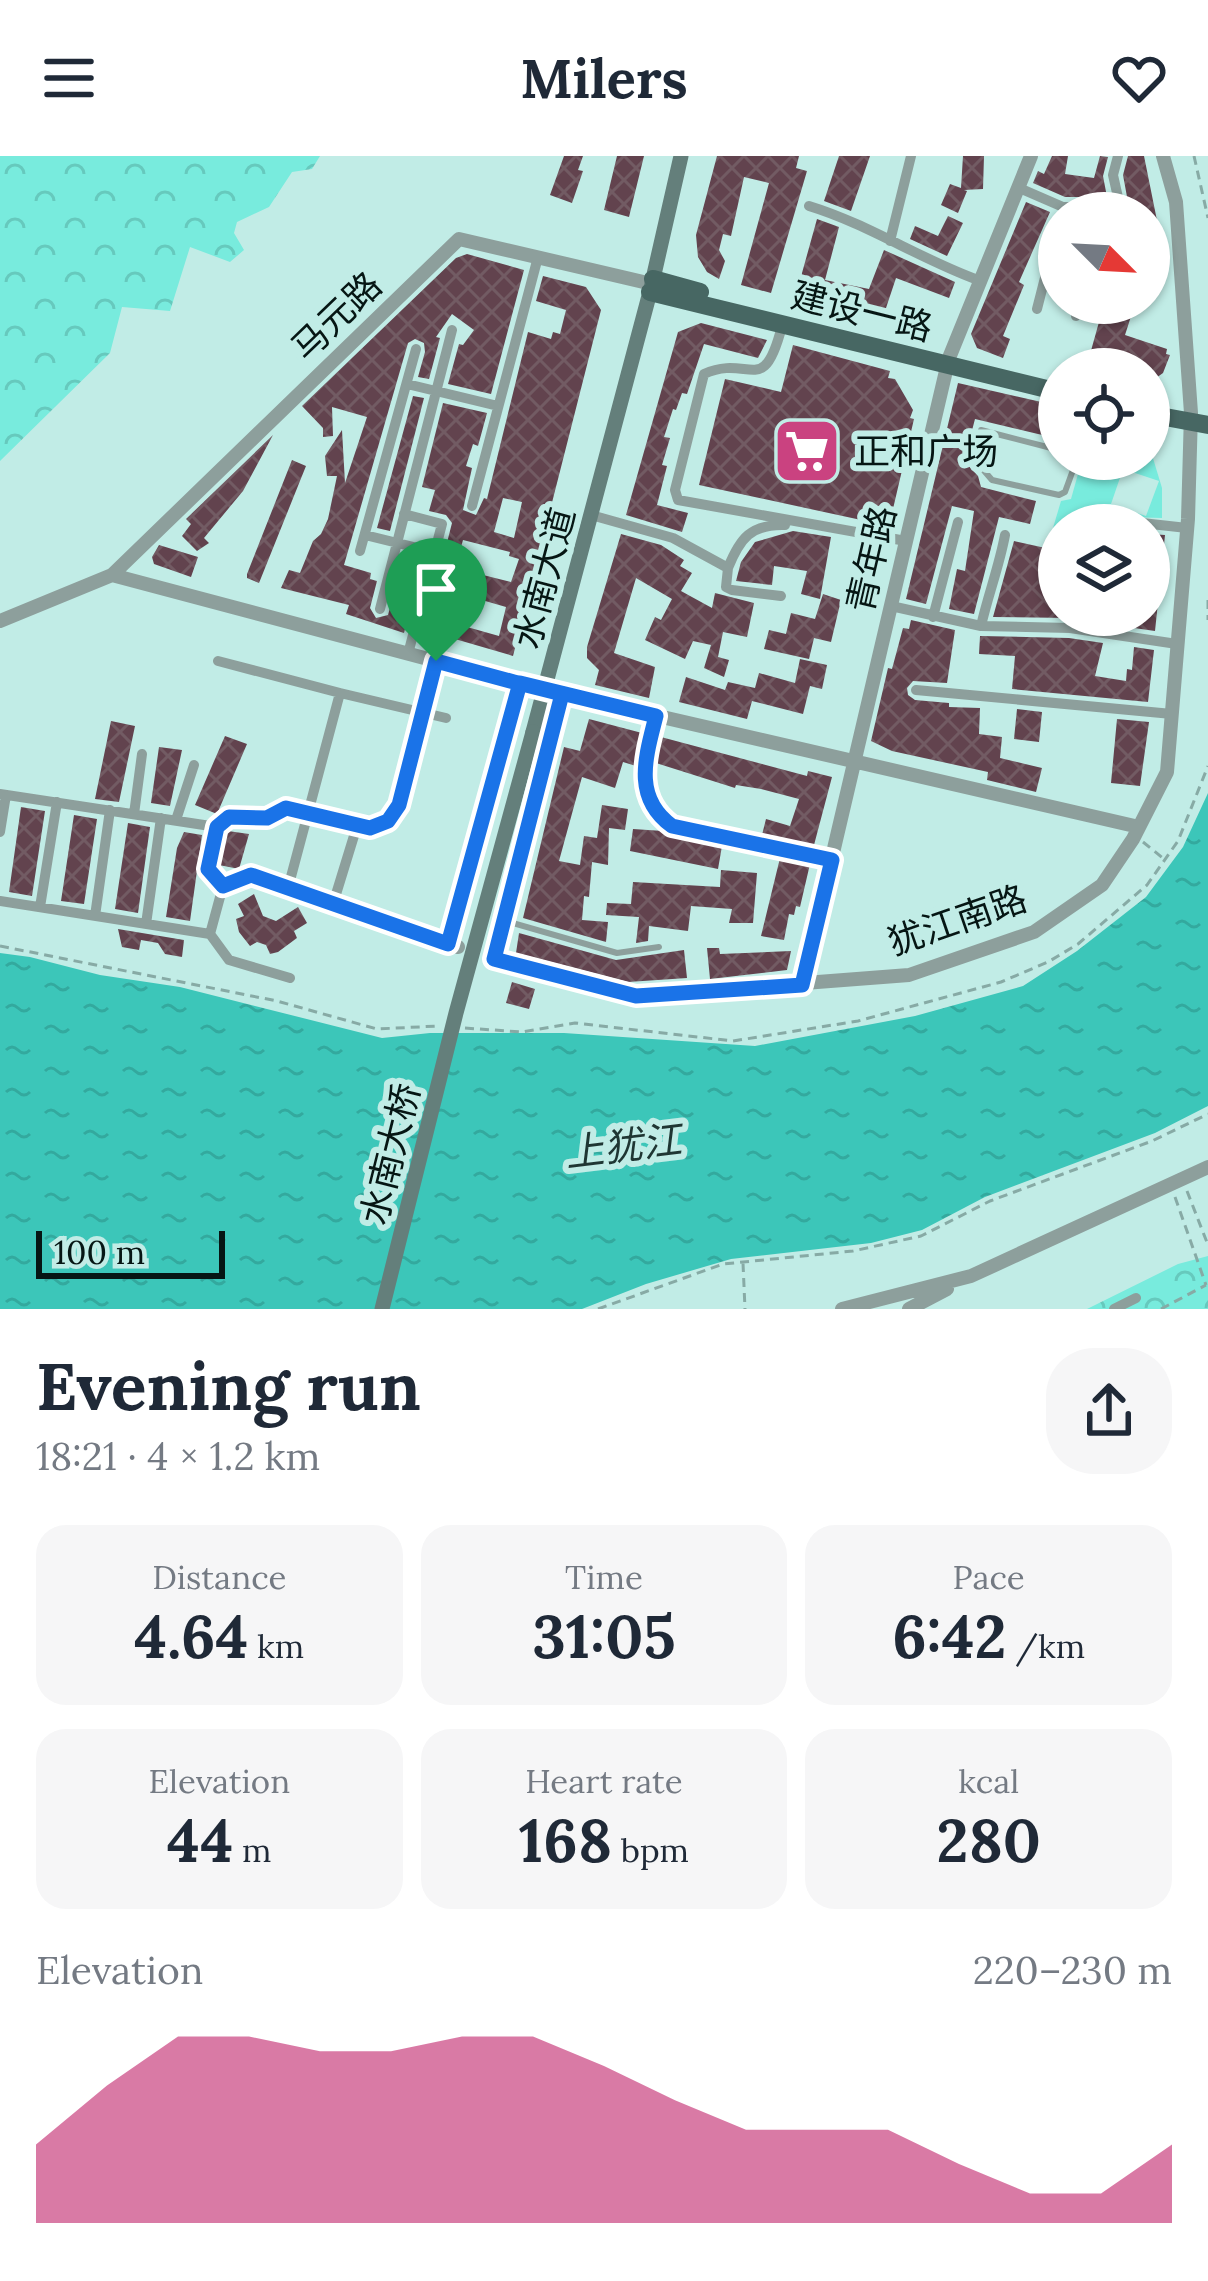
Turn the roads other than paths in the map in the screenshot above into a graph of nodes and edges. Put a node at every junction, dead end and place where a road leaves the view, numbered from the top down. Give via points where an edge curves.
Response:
1 (681, 156) edge
2 (910, 156) edge
3 (1030, 156) edge
4 (1118, 156) edge
5 (1163, 156) edge
6 (1017, 188) junction
7 (1117, 192) edge
8 (1038, 198) edge
9 (809, 206) dead end
10 (890, 241) junction
11 (538, 257) junction
12 (979, 280) junction
13 (652, 285) junction
14 (1038, 305) edge
15 (1037, 309) dead end
16 (782, 326) junction
17 (452, 330) dead end
18 (416, 349) dead end
19 (948, 362) junction
20 (1038, 379) edge
21 (407, 384) junction
22 (1038, 386) edge
23 (436, 391) junction
24 (498, 406) junction
25 (1199, 419) edge
26 (1038, 445) edge
27 (1069, 480) edge
28 (472, 506) dead end
29 (404, 514) junction
30 (591, 515) junction
31 (958, 522) dead end
32 (1170, 526) edge
33 (830, 527) junction
34 (1187, 528) junction
35 (365, 535) junction
36 (1004, 535) dead end
37 (906, 541) junction
38 (397, 543) junction
39 (360, 551) dead end
40 (434, 552) junction
41 (728, 568) junction
42 (112, 574) junction
43 (782, 596) dead end
44 (891, 606) junction
45 (380, 609) dead end
46 (933, 617) junction
47 (0, 621) edge
48 (981, 626) junction
49 (1177, 644) junction
50 (409, 654) junction
51 (436, 661) junction
52 (218, 662) dead end
53 (520, 683) junction
54 (916, 690) dead end
55 (553, 692) junction
56 (340, 693) junction
57 (423, 713) junction
58 (1172, 714) junction
59 (656, 716) junction
60 (446, 718) dead end
61 (142, 754) dead end
62 (855, 761) junction
63 (194, 765) dead end
64 (3, 794) edge
65 (57, 802) junction
66 (110, 810) junction
67 (308, 813) junction
68 (134, 814) junction
69 (161, 818) junction
70 (176, 820) junction
71 (357, 826) junction
72 (217, 827) junction
73 (0, 832) edge
74 (1140, 834) junction
75 (832, 860) junction
76 (223, 886) junction
77 (288, 888) junction
78 (0, 901) edge
79 (333, 904) junction
80 (40, 908) junction
81 (95, 916) junction
82 (504, 920) junction
83 (146, 924) junction
84 (210, 934) junction
85 (659, 947) dead end
86 (290, 978) dead end
87 (802, 985) junction
88 (456, 1013) joint
89 (1208, 1167) edge
90 (971, 1276) junction
91 (1136, 1298) dead end
92 (382, 1309) edge
93 (842, 1309) edge
94 (909, 1309) edge
95 (1114, 1309) edge

1 - 13 main road, 水南大道
2 - 10 street
3 - 6 street, 青年路
4 - 7 street
5 - 25 street, 犹江南路 via 1176,202
6 - 8 street
6 - 12 street, 青年路
9 - 10 street
10 - 12 street
11 - 13 street, 马元路
11 - 24 street
11 - 42 street, 马元路 via 459,238
12 - 19 street, 青年路
13 - 16 main road, 建设一路
13 - 19 main road
13 - 30 main road, 水南大道
14 - 15 street
16 - 19 main road, 建设一路
16 - 33 street via 763,369 704,374 675,490 678,500
17 - 23 street
18 - 21 street
19 - 20 main road
19 - 22 main road, 建设一路
19 - 37 street, 青年路
21 - 23 street
21 - 35 street
23 - 24 street
23 - 29 street
24 - 28 street
25 - 34 street, 犹江南路
26 - 27 lane via 981,430 974,459 992,480 1059,495
29 - 38 street
29 - 40 street via 442,524
30 - 41 street via 674,538
30 - 55 main road, 水南大道
31 - 46 street
32 - 34 street
33 - 37 street
33 - 41 street via 753,528
34 - 49 street, 犹江南路
35 - 38 street
35 - 39 street
36 - 48 street
37 - 44 street, 青年路
38 - 40 street
38 - 45 street
40 - 50 street
41 - 43 street via 732,590
42 - 47 street
42 - 50 street
44 - 46 street
44 - 62 street, 青年路
46 - 48 street
48 - 49 street via 1070,628
49 - 58 street, 犹江南路
50 - 51 street
51 - 53 street
51 - 57 street
52 - 56 street
53 - 55 street
53 - 79 street via 453,946
54 - 58 street
55 - 59 street
55 - 82 street, 犹江南路
55 - 88 main road, 水南大道, bridge via 533,732
56 - 57 street
56 - 67 street
57 - 60 street
57 - 71 street via 396,811 382,825
58 - 74 street, 犹江南路 via 1167,772
59 - 62 street
59 - 75 street via 643,770 659,817
61 - 68 street
62 - 74 street
62 - 75 street, 青年路
63 - 70 street
64 - 65 street
64 - 73 street
65 - 66 street
65 - 80 street
66 - 68 street
66 - 81 street
67 - 71 street
67 - 72 street via 286,808 267,818 229,817
67 - 77 street
68 - 69 street
69 - 70 street
69 - 83 street
70 - 72 street
71 - 79 street
72 - 76 street via 208,869
74 - 87 street, 犹江南路 via 1102,885 1034,932 908,975
75 - 87 street, 青年路
76 - 77 street via 251,875
76 - 84 street
77 - 79 street
78 - 80 street
80 - 81 street
81 - 83 street
82 - 85 lane via 617,952
82 - 87 street, 犹江南路 via 492,959 636,996
83 - 84 street
84 - 86 street via 229,960
88 - 92 main road, 水南大桥, bridge
89 - 90 street
90 - 93 street
90 - 94 street
91 - 95 street

